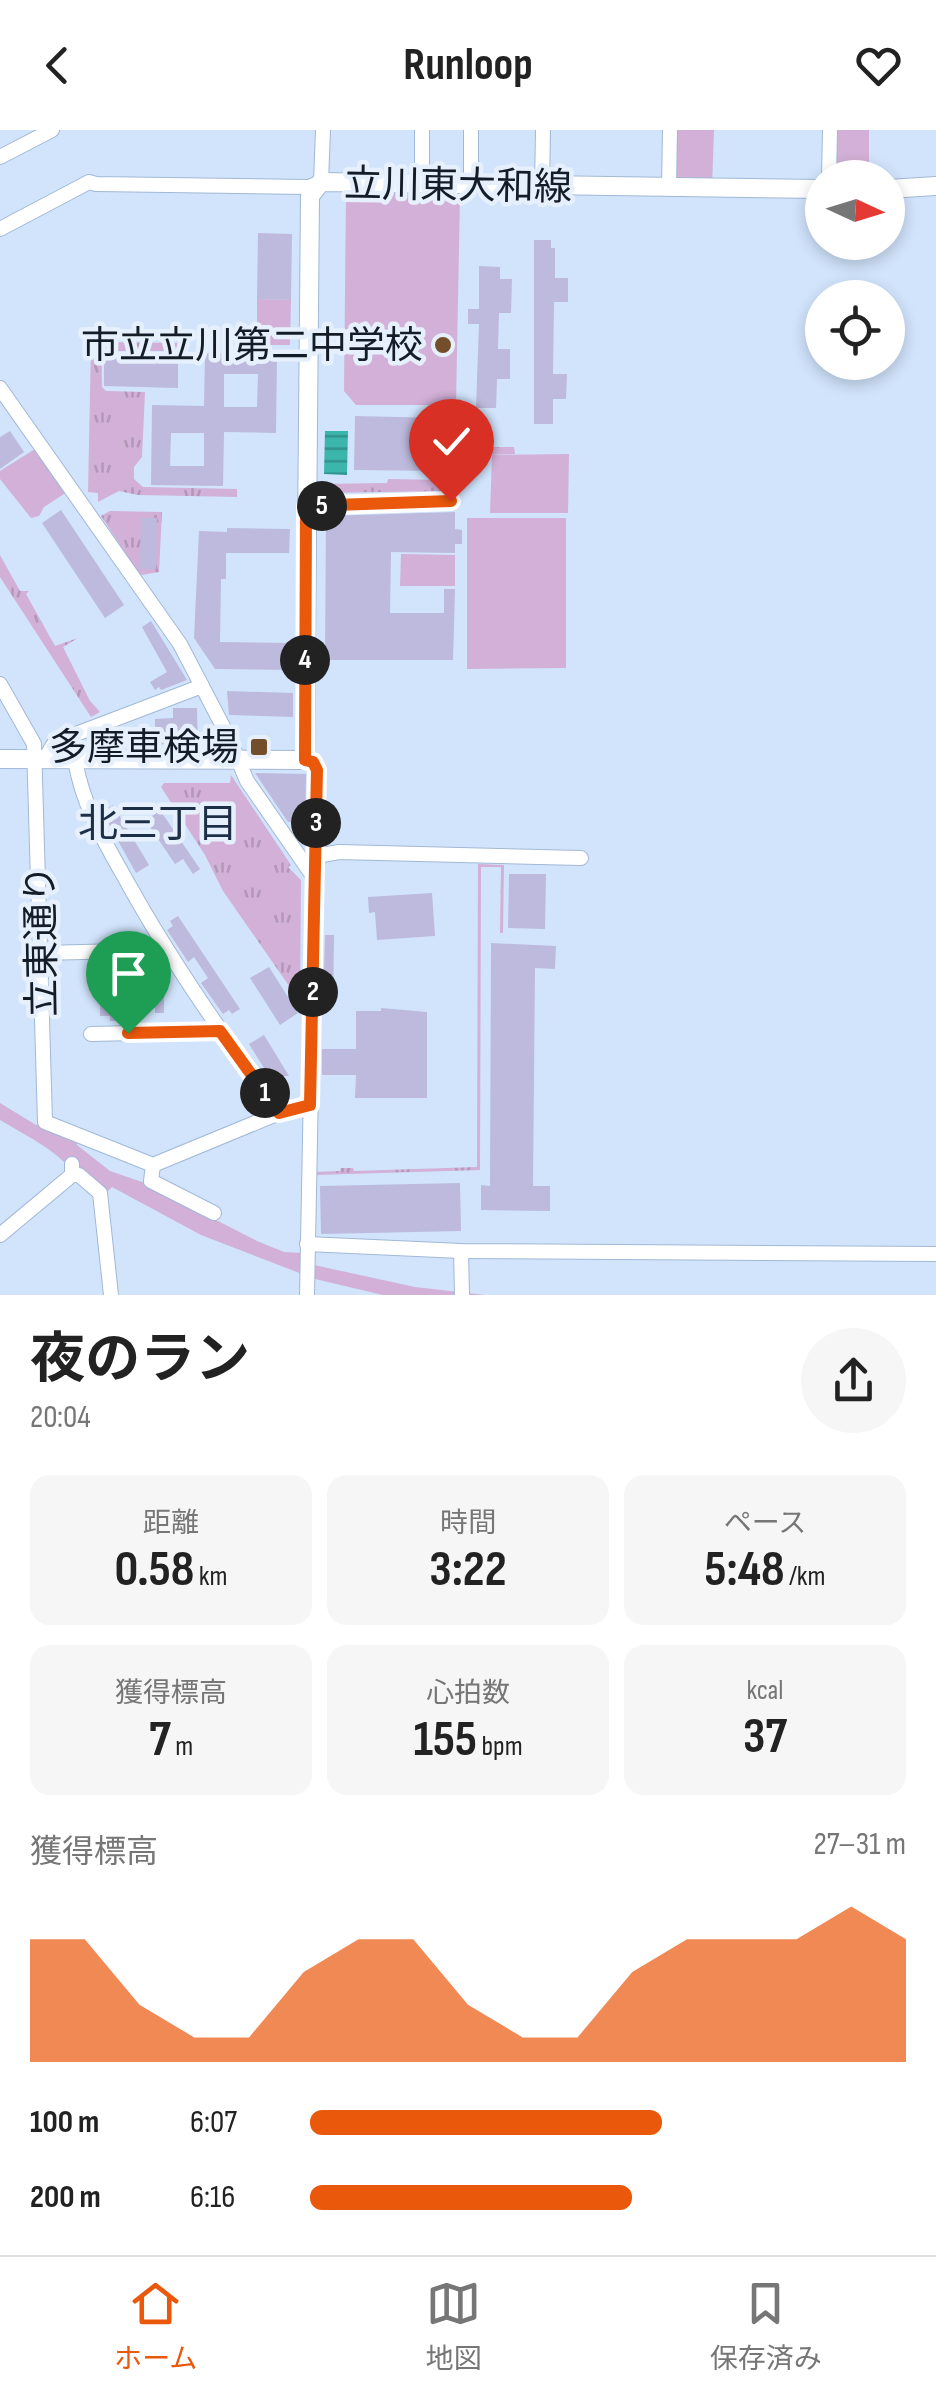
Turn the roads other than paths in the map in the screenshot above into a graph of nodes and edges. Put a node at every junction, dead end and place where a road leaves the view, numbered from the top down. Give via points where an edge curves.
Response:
1 (52, 130) edge
2 (323, 130) edge
3 (422, 130) edge
4 (471, 130) edge
5 (543, 130) edge
6 (670, 130) edge
7 (830, 130) edge
8 (0, 157) edge
9 (830, 160) edge
10 (321, 182) junction
11 (422, 185) junction
12 (471, 186) junction
13 (936, 186) edge
14 (542, 187) junction
15 (669, 187) junction
16 (905, 188) edge
17 (805, 189) edge
18 (0, 229) edge
19 (0, 388) edge
20 (15, 407) junction
21 (0, 416) edge
22 (451, 501) dead end
23 (306, 506) junction
24 (0, 684) edge
25 (202, 686) junction
26 (0, 759) edge
27 (41, 759) junction
28 (75, 759) junction
29 (240, 760) junction
30 (305, 760) junction
31 (316, 856) junction
32 (580, 858) dead end
33 (315, 879) junction
34 (165, 950) junction
35 (41, 953) junction
36 (220, 1031) junction
37 (91, 1034) dead end
38 (310, 1105) junction
39 (279, 1113) junction
40 (154, 1164) junction
41 (214, 1213) dead end
42 (0, 1235) edge
43 (307, 1244) junction
44 (461, 1251) junction
45 (936, 1254) edge
46 (110, 1295) edge
47 (307, 1295) edge
48 (462, 1295) edge

1 - 8 street
2 - 10 street
3 - 11 street
4 - 12 street
5 - 14 street
6 - 15 street
7 - 9 street
10 - 11 main road, 立川東大和線
10 - 18 street via 89,182
10 - 23 main road, 立川東大和線 via 310,196
11 - 12 main road, 立川東大和線
12 - 14 main road, 立川東大和線
13 - 16 main road
14 - 15 main road, 立川東大和線
15 - 17 main road, 立川東大和線
19 - 20 street
20 - 21 street
20 - 25 street via 180,644
22 - 23 street
23 - 30 main road, 立川東大和線
24 - 27 street
25 - 27 street via 76,734
25 - 29 street
26 - 27 main road
27 - 28 main road
27 - 35 street, 立東通り
28 - 29 main road
28 - 34 street via 94,822
29 - 30 main road
29 - 33 street via 246,781
30 - 31 street via 317,770
31 - 32 street
31 - 33 street
33 - 38 street
34 - 35 street
34 - 36 street
35 - 40 street, 立東通り via 45,1122
36 - 37 street
36 - 39 street
38 - 39 street
38 - 43 street
39 - 40 street
40 - 41 street via 151,1182
42 - 46 street via 72,1170 100,1193
43 - 44 street
43 - 47 street
44 - 45 street
44 - 48 street

